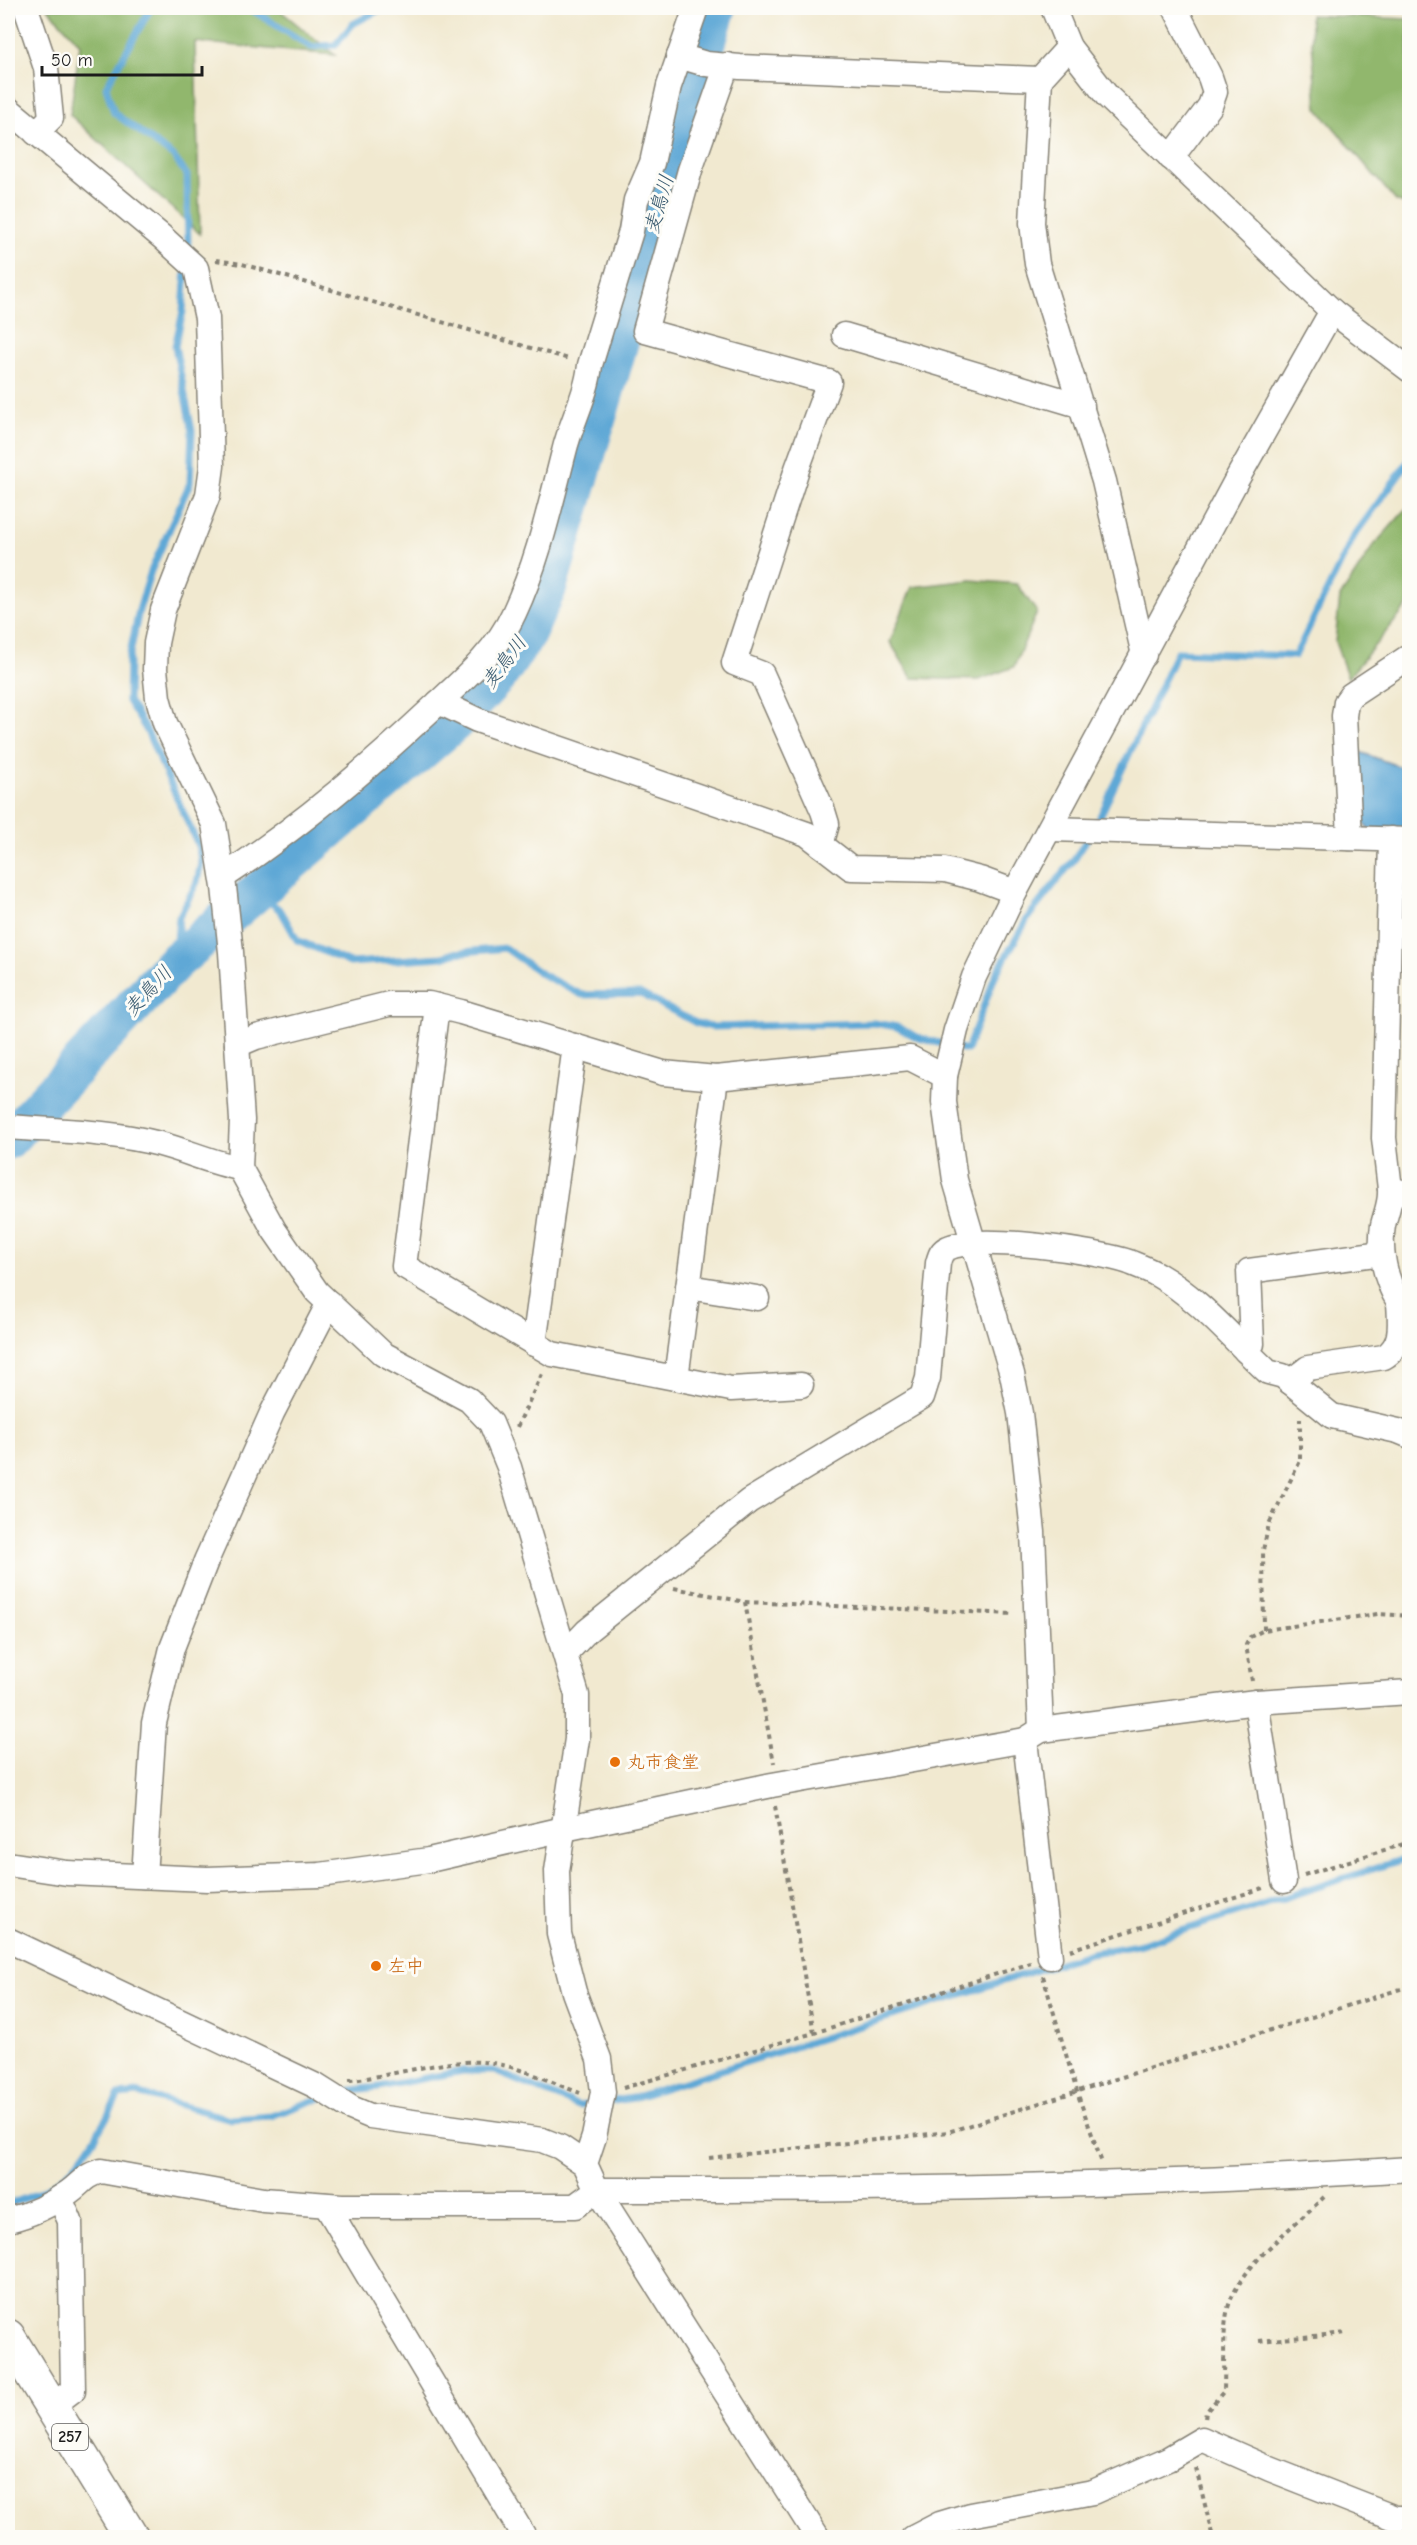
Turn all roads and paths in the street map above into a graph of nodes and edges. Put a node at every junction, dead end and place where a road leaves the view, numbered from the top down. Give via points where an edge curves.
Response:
1 (26, 8) edge
2 (696, 8) edge
3 (1053, 8) edge
4 (1175, 8) edge
5 (1069, 47) junction
6 (679, 56) junction
7 (727, 65) junction
8 (1040, 79) junction
9 (8, 109) edge
10 (36, 133) junction
11 (1171, 158) junction
12 (196, 268) junction
13 (1332, 311) junction
14 (844, 335) dead end
15 (590, 365) junction
16 (1410, 370) edge
17 (1082, 406) junction
18 (1144, 655) junction
19 (1410, 656) edge
20 (439, 702) junction
21 (1051, 829) junction
22 (1350, 838) junction
23 (1400, 839) edge
24 (821, 845) junction
25 (223, 877) junction
26 (1015, 892) junction
27 (437, 1006) junction
28 (237, 1045) junction
29 (575, 1046) junction
30 (945, 1076) junction
31 (716, 1078) junction
32 (8, 1127) edge
33 (240, 1168) junction
34 (1400, 1192) edge
35 (972, 1242) junction
36 (1382, 1253) junction
37 (688, 1287) junction
38 (757, 1298) dead end
39 (1405, 1302) edge
40 (329, 1303) junction
41 (543, 1349) junction
42 (1246, 1351) junction
43 (676, 1378) junction
44 (801, 1385) dead end
45 (1298, 1387) junction
46 (1410, 1436) edge
47 (499, 1443) junction
48 (656, 1574) junction
49 (745, 1602) junction
50 (1035, 1615) junction
51 (1410, 1616) edge
52 (1264, 1630) junction
53 (566, 1653) junction
54 (1410, 1692) edge
55 (1256, 1702) junction
56 (1033, 1735) junction
57 (775, 1785) junction
58 (564, 1829) junction
59 (1410, 1842) edge
60 (8, 1864) edge
61 (144, 1876) junction
62 (1284, 1881) junction
63 (8, 1940) edge
64 (1044, 1959) junction
65 (1410, 1986) edge
66 (814, 2033) junction
67 (318, 2088) junction
68 (1077, 2092) junction
69 (601, 2103) junction
70 (709, 2158) dead end
71 (585, 2164) junction
72 (1410, 2169) edge
73 (1340, 2174) junction
74 (1110, 2184) junction
75 (597, 2190) junction
76 (60, 2198) junction
77 (326, 2205) junction
78 (8, 2220) edge
79 (1347, 2333) dead end
80 (8, 2336) edge
81 (1259, 2341) dead end
82 (51, 2407) junction
83 (1202, 2439) junction
84 (1410, 2518) edge
85 (132, 2538) edge
86 (525, 2538) edge
87 (818, 2538) edge
88 (913, 2538) edge
89 (1213, 2538) edge

1 - 10 street via 46,68 51,118
2 - 6 street
3 - 5 street
4 - 11 street via 1215,92 1210,106
5 - 8 street
5 - 11 street via 1107,96
6 - 7 street
6 - 15 street via 652,163 636,200 631,231
7 - 8 street
7 - 24 street via 690,170 645,332 829,382 734,663 762,674 823,810 827,824
8 - 17 street via 1032,223 1037,264
9 - 10 street
10 - 12 street
11 - 13 street
12 - 15 path via 212,260 242,264
12 - 25 street via 207,318 212,466 208,495 163,610 155,669 165,723 214,824
13 - 16 street
13 - 18 street
14 - 17 street
15 - 20 street via 589,380 569,434 544,530 514,614 479,665
17 - 18 street via 1104,481
18 - 21 street
19 - 22 street via 1358,688 1346,702
20 - 24 street via 477,720 807,834
20 - 25 street via 274,843
21 - 22 street
21 - 26 street
22 - 23 street
23 - 34 street via 1384,1138
24 - 26 street via 851,868 945,870
25 - 28 street
26 - 30 street via 974,977
27 - 28 street via 390,1005
27 - 29 street
27 - 41 street via 404,1266
28 - 33 street via 242,1120
29 - 31 street via 663,1073
29 - 41 street
30 - 31 street via 910,1058
30 - 35 street via 944,1102 955,1180
31 - 37 street
32 - 33 street via 100,1133 160,1144
33 - 40 street via 274,1230
34 - 36 street via 1391,1202 1384,1224
35 - 42 street via 1091,1254 1128,1262 1179,1288
35 - 48 street via 940,1254 928,1378 922,1397 749,1501
35 - 50 street via 1020,1413 1033,1532
36 - 39 street via 1394,1293
36 - 42 street via 1249,1271 1252,1344
37 - 38 street
37 - 43 street
39 - 45 street via 1393,1352 1384,1357 1308,1368
40 - 47 street via 382,1354 469,1400 491,1423
40 - 61 street via 267,1424 172,1648 154,1723
41 - 43 street
41 - 47 path via 516,1429
42 - 45 street via 1268,1372 1283,1376
43 - 44 street via 731,1389
45 - 46 street via 1332,1416
45 - 52 path via 1302,1449 1298,1469 1269,1524 1263,1550
47 - 53 street
48 - 49 path via 665,1587
48 - 53 street
49 - 50 path
49 - 57 path
50 - 56 street
51 - 52 path via 1378,1614
52 - 55 path via 1250,1637 1246,1645
53 - 58 street via 577,1695 577,1739
54 - 55 street
55 - 56 street
55 - 62 street
56 - 57 street
56 - 64 street
57 - 58 street
57 - 66 path
58 - 61 street via 429,1860 320,1875 207,1879
58 - 69 street via 557,1871 559,1934 574,1992 599,2060
59 - 62 path
60 - 61 street via 67,1873
62 - 64 path
63 - 67 street
64 - 66 path
64 - 68 path
65 - 68 path
66 - 69 path
67 - 69 path via 463,2062 483,2062 500,2064
67 - 71 street via 370,2116 542,2140
68 - 70 path via 948,2132
68 - 74 path
69 - 71 street
71 - 75 street
72 - 73 street
73 - 74 street
73 - 83 path via 1338,2183 1242,2276 1233,2293 1225,2331 1224,2391 1206,2412
74 - 75 street
75 - 77 street via 575,2206
75 - 87 street
76 - 77 street via 85,2176 101,2171 262,2200
76 - 78 street
76 - 82 street via 70,2222 73,2390
77 - 86 street
79 - 81 path
80 - 82 highway, 257
82 - 85 highway, 257
83 - 84 street via 1395,2518
83 - 88 street via 1168,2459 1093,2492 970,2515
83 - 89 path via 1194,2462

